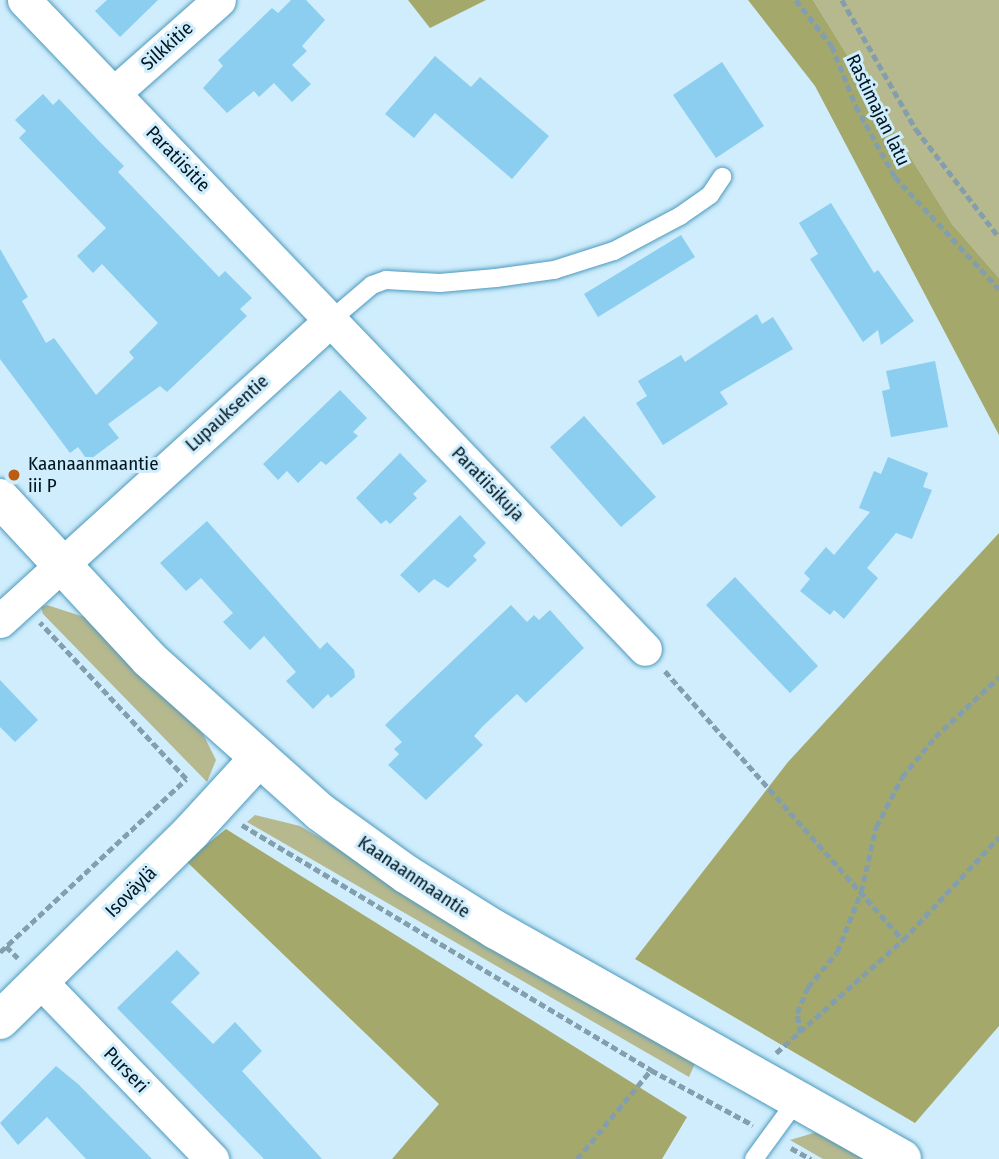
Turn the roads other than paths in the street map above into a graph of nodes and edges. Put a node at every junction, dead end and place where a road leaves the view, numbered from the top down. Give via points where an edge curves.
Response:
1 (24, 0) edge
2 (219, 0) edge
3 (114, 93) junction
4 (722, 177) dead end
5 (332, 319) junction
6 (0, 498) edge
7 (59, 564) junction
8 (10, 612) edge
9 (645, 649) road end
10 (257, 760) junction
11 (40, 981) junction
12 (0, 1020) edge
13 (797, 1100) junction
14 (212, 1159) edge
15 (754, 1159) edge
16 (902, 1159) edge

1 - 3 street, Paratiisitie
2 - 3 street, Silkkitie
3 - 5 street, Paratiisitie
4 - 5 lane via 710,195 680,216 614,251 554,270 496,278 440,283 386,280 372,285
5 - 7 street, Lupauksentie
5 - 9 street, Paratiisikuja
6 - 7 street, Kaanaanmaantie
7 - 8 street, Lupauksentie
7 - 10 street, Kaanaanmaantie via 149,659
10 - 11 street, Isoväylä
10 - 13 street, Kaanaanmaantie via 406,874
11 - 12 street, Isoväylä
11 - 14 street, Purseri
13 - 15 lane
13 - 16 street, Kaanaanmaantie

